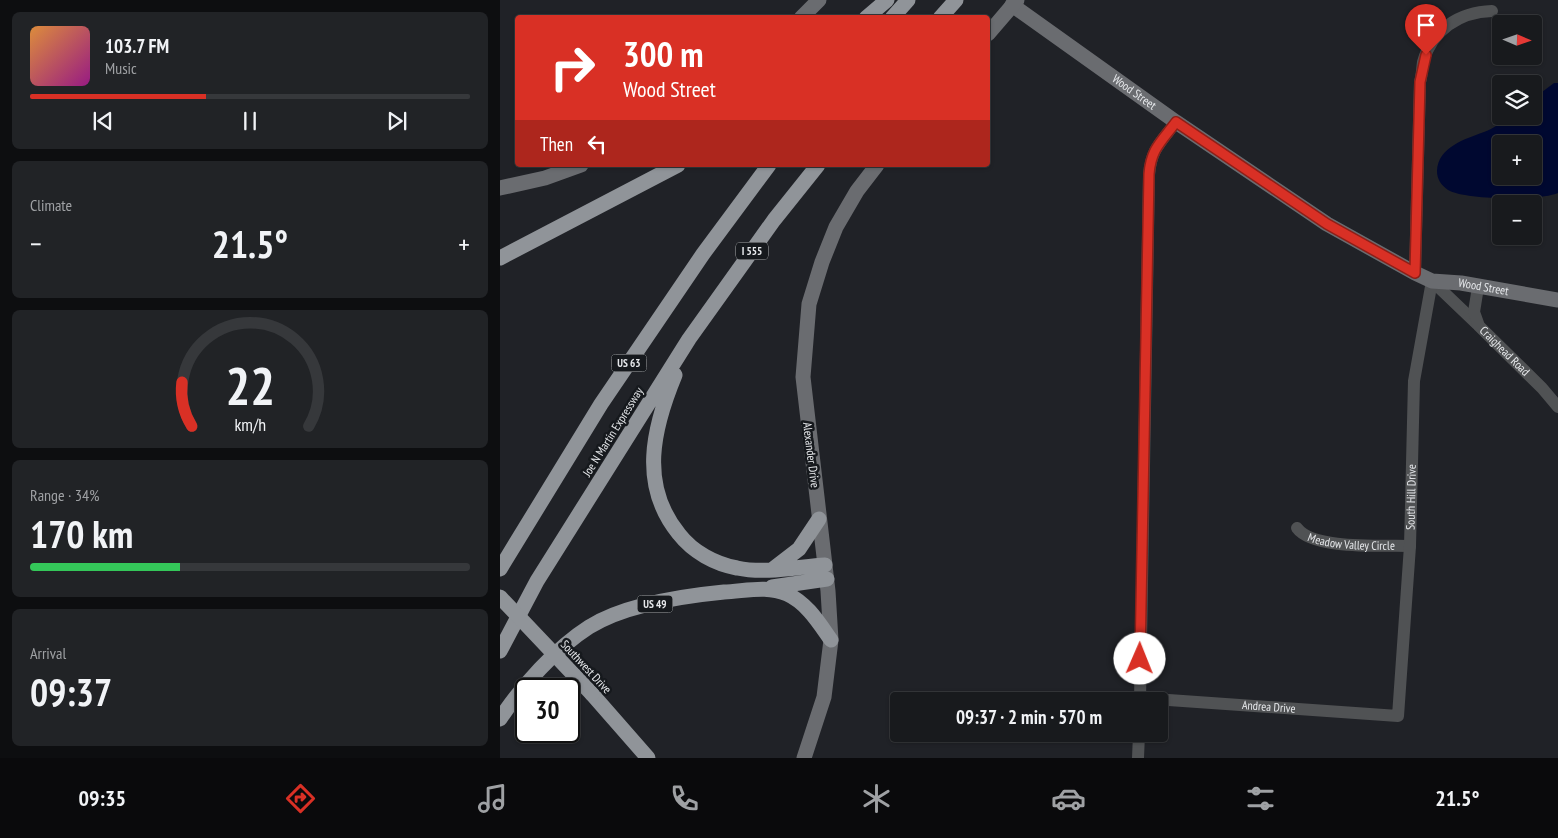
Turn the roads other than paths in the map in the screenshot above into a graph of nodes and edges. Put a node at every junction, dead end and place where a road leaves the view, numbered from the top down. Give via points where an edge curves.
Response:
1 (819, 0) edge
2 (887, 0) edge
3 (908, 0) edge
4 (956, 0) edge
5 (1015, 3) edge
6 (1492, 11) dead end
7 (804, 15) edge
8 (870, 15) edge
9 (895, 15) edge
10 (943, 15) edge
11 (990, 32) edge
12 (1176, 122) junction
13 (575, 167) edge
14 (674, 167) edge
15 (768, 167) edge
16 (816, 167) edge
17 (875, 167) edge
18 (500, 188) edge
19 (500, 258) edge
20 (1415, 273) junction
21 (1432, 281) junction
22 (1478, 286) junction
23 (1558, 300) edge
24 (1479, 326) junction
25 (689, 339) junction
26 (1558, 407) edge
27 (820, 519) junction
28 (1297, 528) dead end
29 (1410, 546) junction
30 (500, 569) edge
31 (772, 569) junction
32 (826, 572) junction
33 (768, 587) junction
34 (500, 597) edge
35 (831, 640) junction
36 (500, 651) edge
37 (1140, 692) edge
38 (1168, 702) edge
39 (1398, 716) joint
40 (500, 719) edge
41 (1139, 742) edge
42 (648, 758) edge
43 (804, 758) edge
44 (1138, 758) edge

1 - 7 street
2 - 8 highway
3 - 9 highway
4 - 10 highway
5 - 11 street
5 - 12 street, Wood Street
6 - 20 street via 1466,14 1446,27 1431,42 1423,62
12 - 20 street, Wood Street via 1327,224
12 - 37 street via 1156,145 1150,158
13 - 18 street
14 - 19 highway
15 - 30 highway, Joe N Martin Expressway / US 63 via 703,254 601,404
16 - 25 highway, Joe N Martin Expressway / I 555 via 774,220
17 - 27 street, Alexander Drive via 836,227 809,304 804,377
20 - 21 street, Wood Street
21 - 22 street, Wood Street
21 - 24 street
21 - 29 street, South Hill Drive via 1414,381
22 - 23 street, Wood Street
22 - 24 street, Craighead Road via 1474,312
24 - 26 street, Craighead Road
25 - 31 highway via 664,401 655,435 653,468 657,495 672,526 696,551 721,564
25 - 36 highway, Joe N Martin Expressway / US 63 via 537,582
27 - 31 highway via 799,549
27 - 32 street, Alexander Drive
28 - 29 street, Meadow Valley Circle via 1304,535 1321,542
29 - 39 street, South Hill Drive
31 - 32 highway
32 - 33 highway, US 49
32 - 35 street, Alexander Drive
33 - 35 highway, US 49 via 788,594 800,603
33 - 40 highway, US 49 via 675,599 634,609 590,627 534,675
34 - 42 highway, Southwest Drive, bridge
35 - 43 street, Alexander Drive via 824,697
38 - 39 street, Andrea Drive
41 - 44 street

